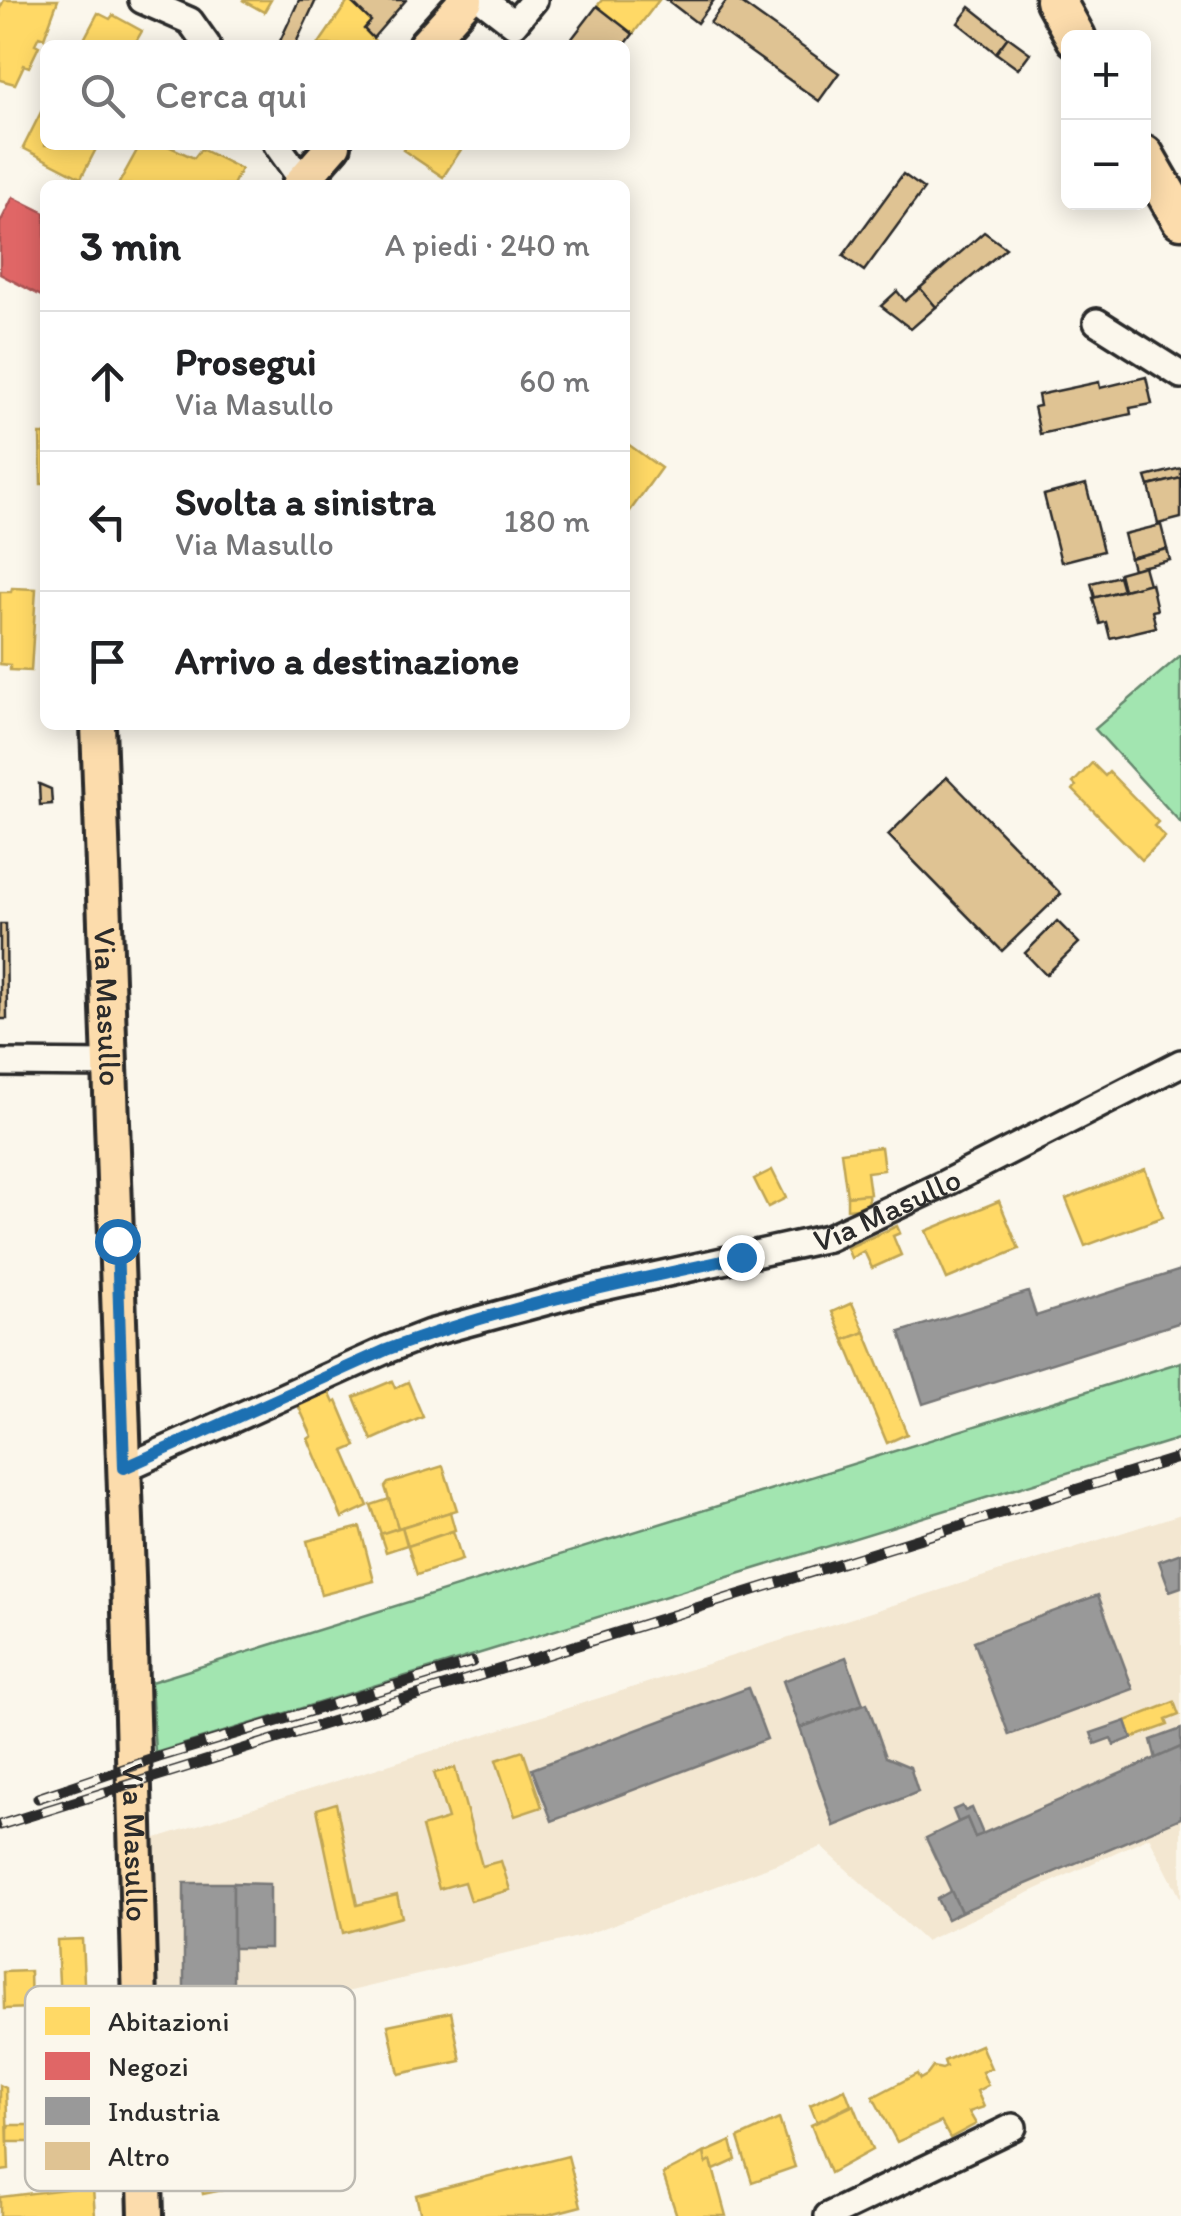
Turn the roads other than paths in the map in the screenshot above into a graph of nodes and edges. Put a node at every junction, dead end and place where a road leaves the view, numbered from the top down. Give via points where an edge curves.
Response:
1 (142, 0) edge
2 (466, 0) edge
3 (483, 0) edge
4 (534, 0) edge
5 (1055, 0) edge
6 (1072, 30) edge
7 (203, 40) edge
8 (430, 40) edge
9 (280, 150) edge
10 (330, 150) edge
11 (1151, 167) edge
12 (299, 180) edge
13 (304, 180) edge
14 (1181, 219) edge
15 (1097, 322) dead end
16 (1181, 375) edge
17 (98, 730) edge
18 (0, 1063) edge
19 (1181, 1063) edge
20 (111, 1064) junction
21 (124, 1468) junction
22 (139, 1986) edge
23 (1013, 2127) dead end
24 (145, 2191) edge
25 (146, 2216) edge
26 (828, 2216) edge

1 - 7 street via 190,22
2 - 8 main road
3 - 4 street via 514,24
5 - 6 highway
9 - 12 street
10 - 13 main road
11 - 14 highway
15 - 16 street
17 - 20 main road, Via Masullo
18 - 20 street
19 - 21 street, Via Masullo via 828,1238 430,1333
20 - 21 main road, Via Masullo
21 - 22 main road, Via Masullo
23 - 26 street
24 - 25 main road, Via Masullo

